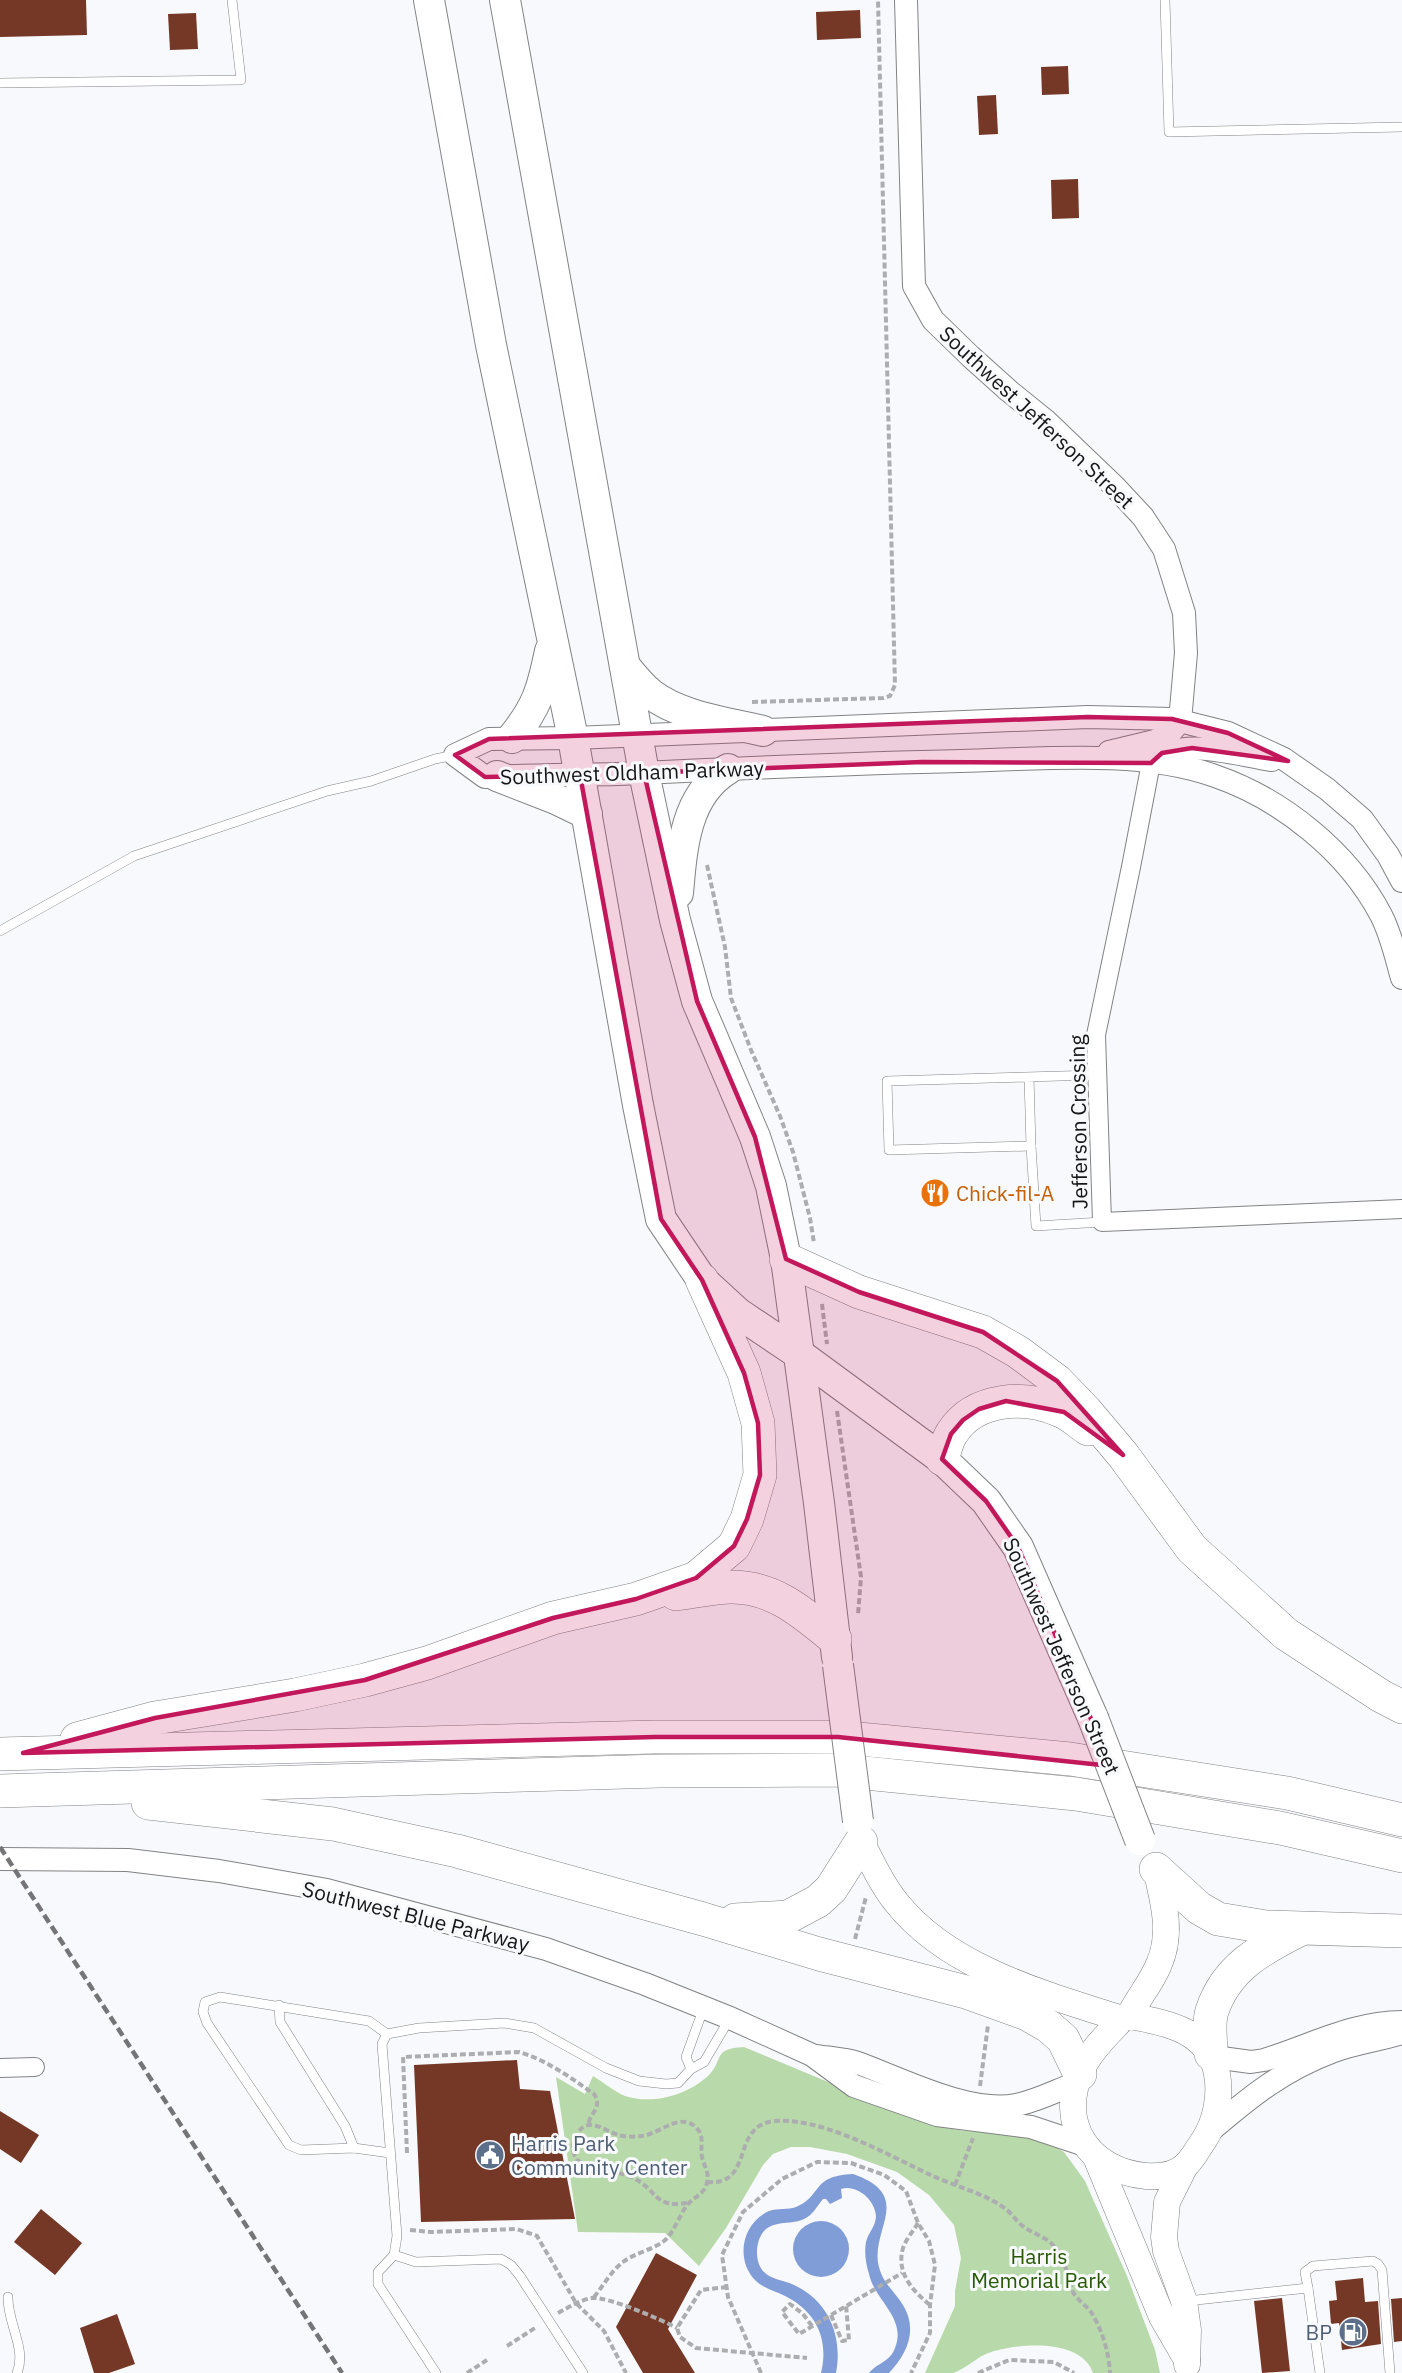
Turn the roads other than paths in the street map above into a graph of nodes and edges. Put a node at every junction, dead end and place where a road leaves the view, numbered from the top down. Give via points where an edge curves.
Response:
1 (232, 0) edge
2 (429, 0) edge
3 (505, 0) edge
4 (906, 0) edge
5 (1165, 0) edge
6 (0, 82) edge
7 (1402, 127) edge
8 (552, 643) junction
9 (625, 666) junction
10 (1180, 722) junction
11 (763, 731) junction
12 (637, 735) junction
13 (512, 738) junction
14 (573, 738) junction
15 (455, 755) junction
16 (1083, 759) junction
17 (1288, 761) junction
18 (1151, 763) junction
19 (728, 769) junction
20 (644, 773) junction
21 (580, 775) junction
22 (497, 776) junction
23 (587, 814) junction
24 (1402, 881) edge
25 (675, 920) junction
26 (0, 931) edge
27 (1402, 978) edge
28 (1097, 1075) junction
29 (1029, 1077) junction
30 (1031, 1146) junction
31 (1402, 1209) edge
32 (1102, 1222) junction
33 (801, 1255) junction
34 (702, 1280) junction
35 (799, 1354) junction
36 (1123, 1455) junction
37 (942, 1459) junction
38 (636, 1599) junction
39 (844, 1641) junction
40 (1402, 1707) edge
41 (11, 1753) edge
42 (33, 1790) junction
43 (0, 1791) edge
44 (1402, 1820) edge
45 (860, 1832) junction
46 (1402, 1856) edge
47 (1, 1859) edge
48 (1156, 1869) junction
49 (703, 1919) junction
50 (1302, 1929) junction
51 (1402, 1931) edge
52 (279, 2005) junction
53 (704, 2007) junction
54 (1125, 2017) junction
55 (730, 2018) junction
56 (1402, 2022) edge
57 (1402, 2033) edge
58 (387, 2034) junction
59 (812, 2055) junction
60 (1212, 2055) junction
61 (35, 2067) dead end
62 (0, 2068) edge
63 (691, 2069) junction
64 (1078, 2079) junction
65 (1209, 2132) junction
66 (354, 2148) junction
67 (1090, 2151) junction
68 (390, 2153) junction
69 (1185, 2166) junction
70 (394, 2255) junction
71 (1308, 2288) junction
72 (8, 2297) dead end
73 (1184, 2301) junction
74 (1188, 2367) edge
75 (17, 2373) edge
76 (436, 2373) edge
77 (583, 2373) edge
78 (1320, 2373) edge
79 (1390, 2373) edge

1 - 6 lane via 241,80
2 - 8 highway, Southwest Jefferson Street via 491,345
3 - 9 highway
4 - 10 street, Southwest Jefferson Street via 914,286 933,320 1115,487 1143,517 1164,549 1184,613 1186,653
5 - 7 lane via 1169,132
8 - 13 highway via 543,688 530,716
8 - 14 highway, Southwest Jefferson Street
9 - 11 highway via 652,695 675,707
9 - 12 highway
10 - 11 street, Southwest Oldham Parkway via 1088,717
10 - 16 street via 1155,741
10 - 17 street, Southwest Oldham Parkway via 1228,733
11 - 12 street, Southwest Oldham Parkway
12 - 14 street, Southwest Oldham Parkway
12 - 20 highway
13 - 14 street, Southwest Oldham Parkway
13 - 15 street, Southwest Oldham Parkway via 489,739
14 - 21 highway, Southwest Jefferson Street
15 - 22 street, Southwest Oldham Parkway via 485,777
15 - 26 lane via 327,791 134,856
16 - 18 street, Southwest Oldham Parkway
16 - 19 street, Southwest Oldham Parkway
17 - 18 street via 1192,748 1162,753
17 - 24 street, Southwest Oldham Parkway via 1362,819
18 - 27 street, Southwest Oldham Parkway via 1180,765 1217,776 1281,809 1320,839 1363,886 1381,916
18 - 28 street, Jefferson Crossing via 1096,1035
19 - 20 street, Southwest Oldham Parkway
19 - 25 highway via 708,784 692,813 682,855
20 - 21 street, Southwest Oldham Parkway
20 - 25 highway
21 - 22 street, Southwest Oldham Parkway
21 - 23 highway, Southwest Jefferson Street
22 - 23 highway
23 - 34 highway, Southwest Jefferson Street via 661,1219
25 - 33 highway via 697,1001
28 - 29 lane
28 - 32 street, Jefferson Crossing
29 - 30 lane
29 - 30 lane via 887,1081 889,1150
30 - 32 lane via 1035,1226
31 - 32 street, Jefferson Crossing
33 - 35 highway
33 - 36 highway via 858,1292 983,1332 1001,1342 1056,1381
34 - 35 highway, Southwest Jefferson Street via 738,1313
34 - 38 highway via 744,1373 758,1423 760,1475 734,1546 696,1578
35 - 37 highway, Southwest Jefferson Street
35 - 39 highway
36 - 37 highway via 1064,1412 1029,1402 1006,1401 979,1409 963,1420 951,1434
36 - 40 highway via 1192,1549 1286,1634
37 - 48 highway, Southwest Jefferson Street, bridge via 986,1501 1018,1547 1093,1718 1140,1840
38 - 39 highway via 733,1587 763,1592 783,1599
38 - 41 highway via 553,1618 427,1663 365,1680 155,1718
39 - 45 highway, bridge
41 - 44 highway via 655,1737 838,1737 1070,1759 1287,1792
42 - 43 highway
42 - 46 highway via 659,1771 835,1770 1076,1794 1280,1828
42 - 49 highway via 333,1824 458,1851
45 - 49 highway via 831,1888 818,1901 788,1917
45 - 54 main road via 895,1901 939,1944 1012,1981
47 - 53 street, Southwest Blue Parkway via 128,1860 327,1890 546,1949
48 - 50 highway via 1199,1908 1218,1919 1266,1928
48 - 54 main road, Southwest Jefferson Street via 1167,1925 1165,1945 1159,1964
49 - 64 highway via 966,1992 1027,2014 1063,2039
50 - 51 highway
50 - 60 highway via 1260,1950 1229,1977 1211,2012
52 - 58 lane via 369,2021
52 - 66 lane via 280,2022 345,2126
52 - 66 lane via 220,1997 205,2002 203,2012 289,2145 301,2150
53 - 55 street, Southwest Blue Parkway
53 - 63 lane via 686,2057
54 - 60 main road via 1161,2021 1180,2028
54 - 64 main road via 1093,2053
55 - 59 street, Southwest Blue Parkway
55 - 63 lane via 704,2062
56 - 60 street via 1345,2031 1264,2060 1251,2062
57 - 65 street via 1337,2050 1300,2065 1255,2093
58 - 63 lane via 504,2023 534,2028 606,2068 639,2081 678,2083
58 - 68 lane via 382,2044
59 - 64 street, Southwest Blue Parkway via 855,2063 950,2097 992,2106 1035,2100
59 - 67 street, Southwest Blue Parkway via 854,2086 927,2112 960,2120 1031,2127
60 - 65 main road via 1219,2084
61 - 62 street
64 - 67 main road via 1072,2105 1078,2134
65 - 69 main road
66 - 68 lane
67 - 69 main road via 1119,2170 1136,2175 1172,2174
67 - 74 main road via 1162,2318
68 - 70 lane via 397,2236
69 - 73 main road via 1167,2202 1164,2223 1166,2251
70 - 76 lane via 378,2272 378,2284
70 - 77 lane via 416,2262 501,2259 511,2265
71 - 73 lane
71 - 78 lane
71 - 79 lane via 1305,2272 1313,2266 1373,2261 1378,2264 1382,2270
72 - 75 lane via 20,2359
73 - 74 main road

